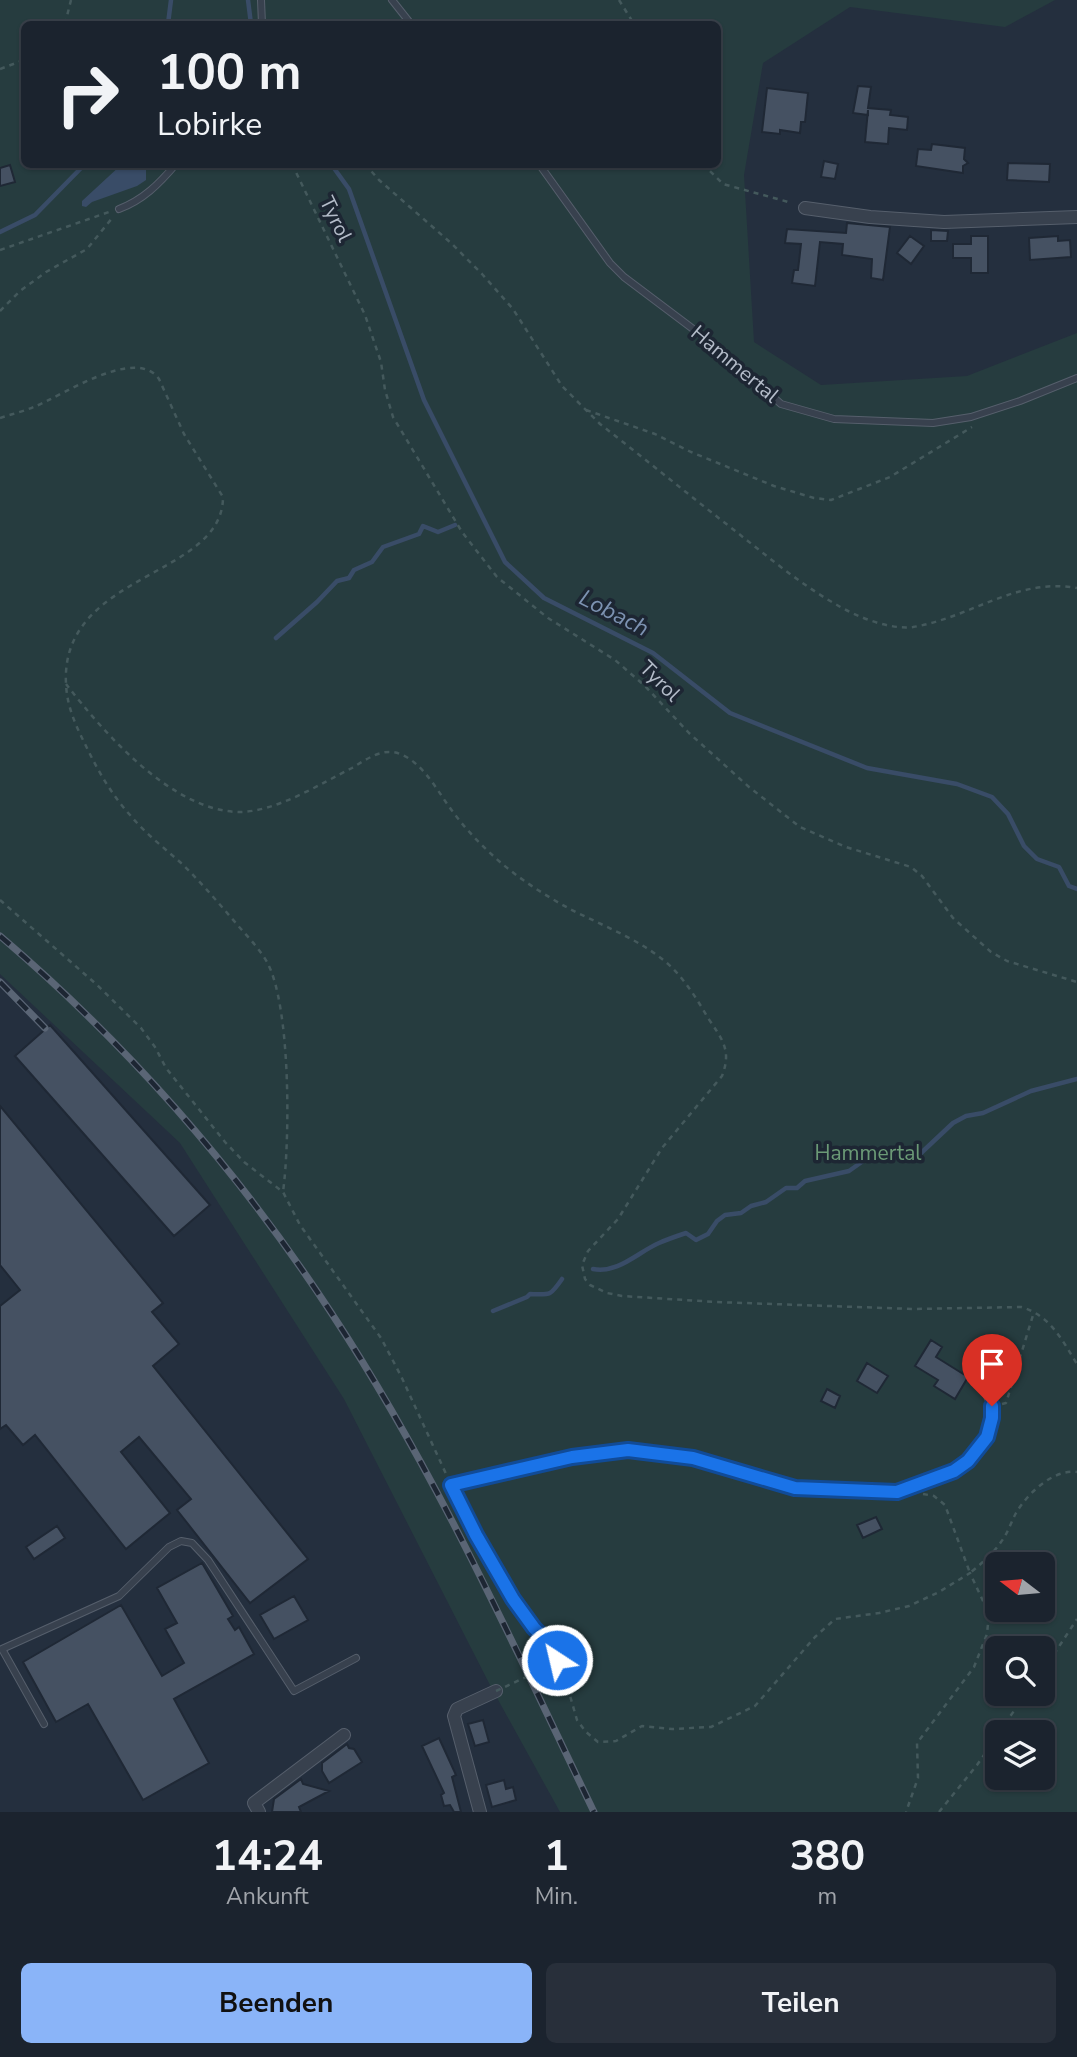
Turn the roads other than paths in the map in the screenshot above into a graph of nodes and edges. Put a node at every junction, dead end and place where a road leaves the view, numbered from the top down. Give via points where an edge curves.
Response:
1 (261, 0) edge
2 (392, 0) edge
3 (262, 21) edge
4 (409, 21) edge
5 (173, 168) edge
6 (542, 168) edge
7 (805, 208) road end
8 (119, 209) road end
9 (1077, 217) edge
10 (1077, 377) edge
11 (981, 1383) dead end
12 (1, 1649) edge
13 (356, 1658) dead end
14 (552, 1665) road end
15 (496, 1691) road end
16 (44, 1724) dead end
17 (344, 1735) dead end
18 (259, 1812) edge
19 (480, 1812) edge

1 - 3 lane
2 - 4 lane
5 - 8 lane via 138,202
6 - 10 lane, Hammertal via 624,277 721,350 781,404 834,419 933,423 971,417
7 - 9 street via 944,222
11 - 14 lane via 992,1406 987,1437 954,1471 897,1492 805,1489 693,1458 628,1450 572,1457 451,1485 513,1599 555,1652 557,1660
12 - 13 lane via 119,1596 181,1541 192,1543 208,1560 294,1691
12 - 16 lane
15 - 19 street via 457,1709 454,1716
17 - 18 street via 254,1803

